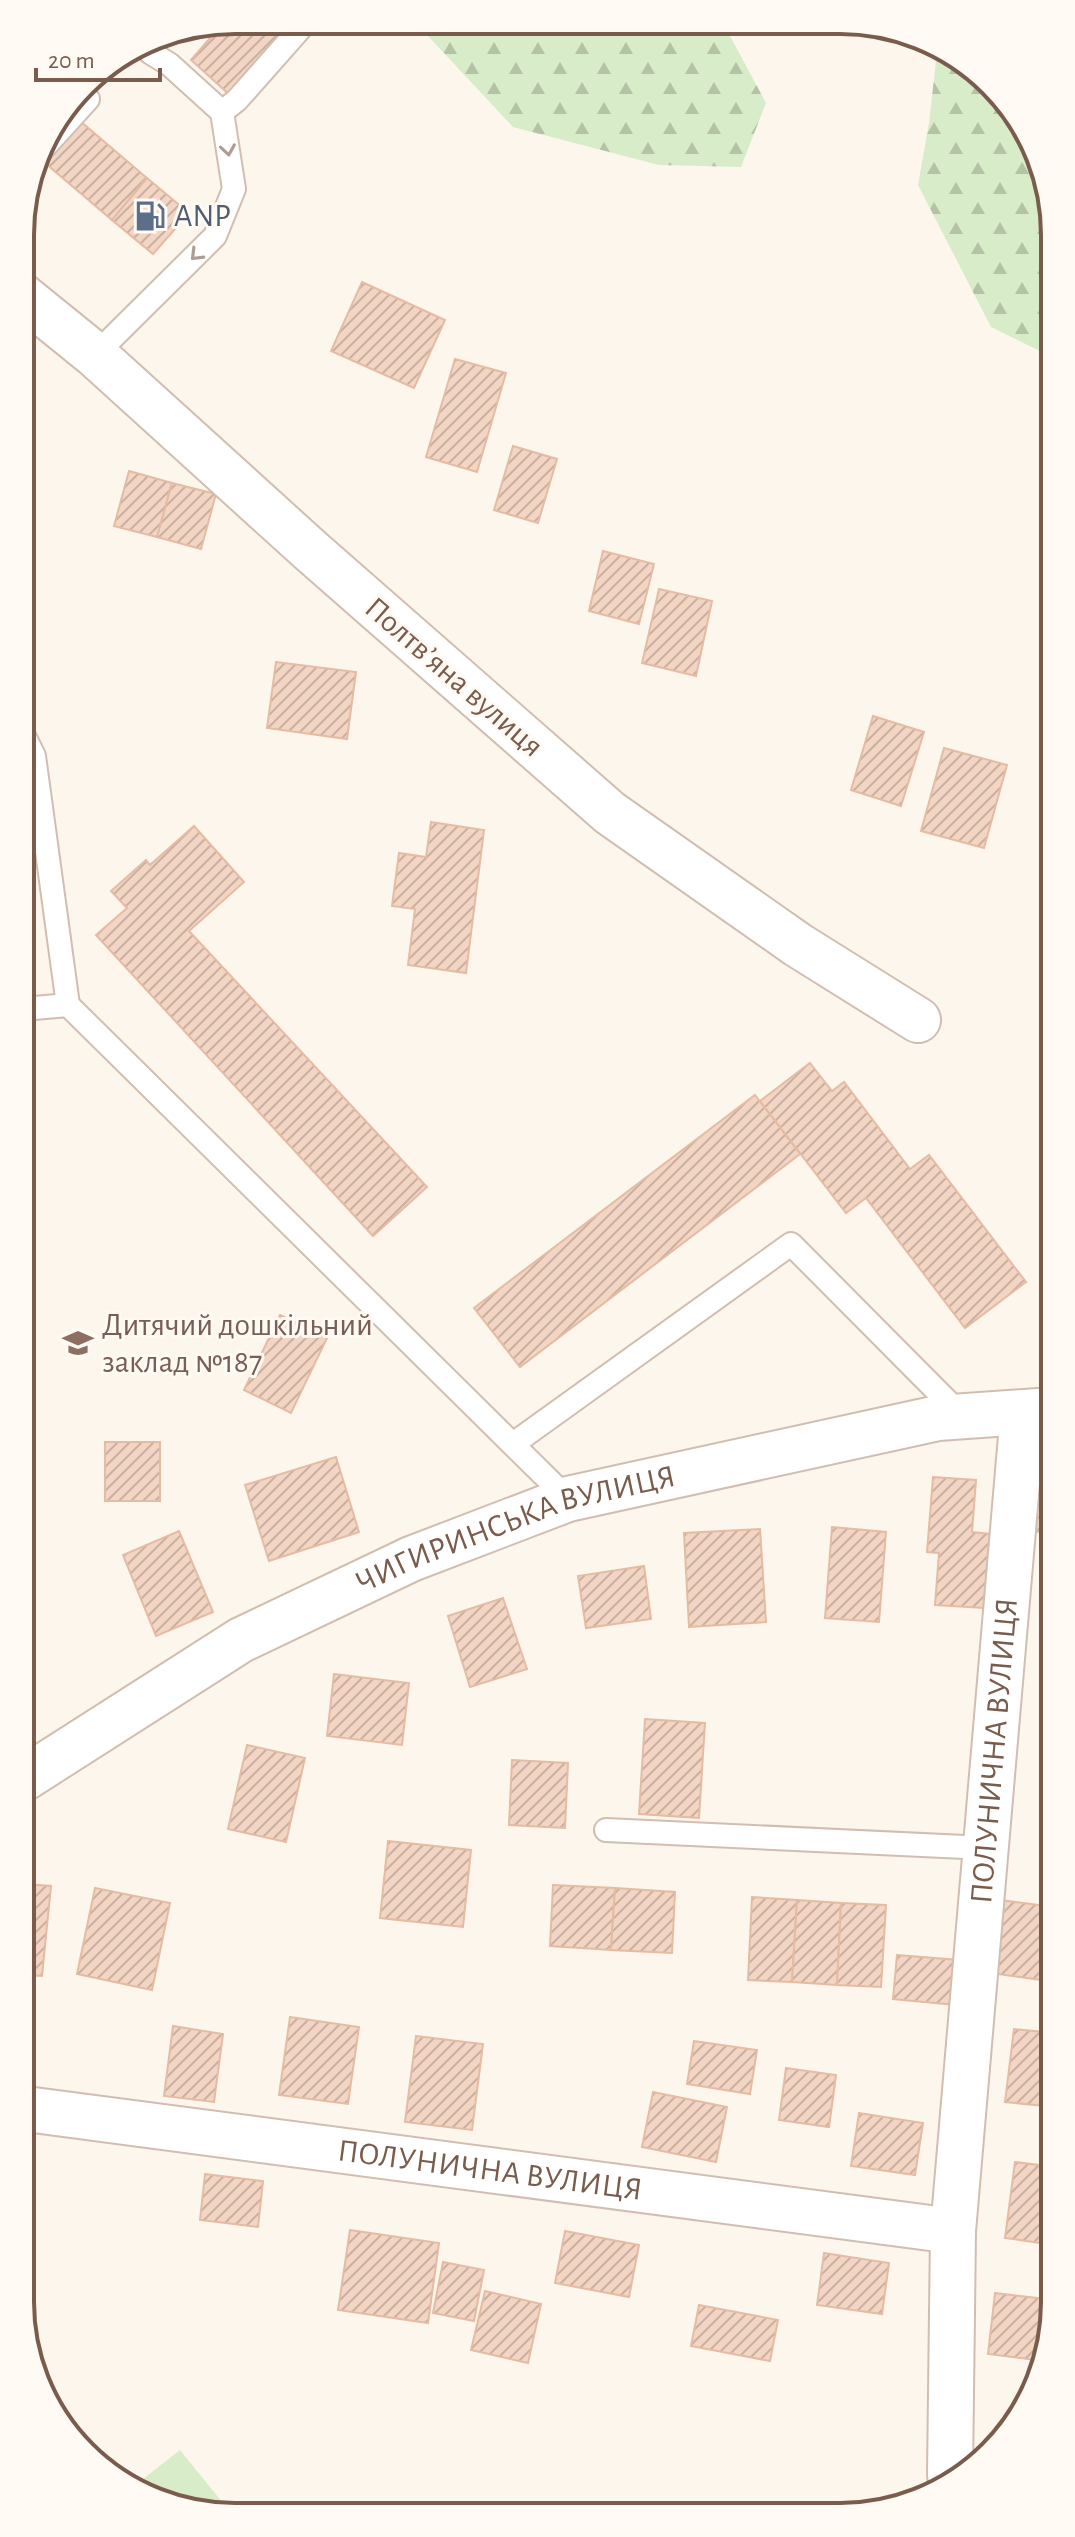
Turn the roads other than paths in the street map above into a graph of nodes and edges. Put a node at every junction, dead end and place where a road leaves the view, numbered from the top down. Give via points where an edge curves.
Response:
1 (295, 34) edge
2 (151, 52) edge
3 (222, 112) junction
4 (34, 306) edge
5 (95, 355) junction
6 (34, 756) edge
7 (68, 1005) junction
8 (34, 1008) edge
9 (918, 1020) dead end
10 (1037, 1411) edge
11 (962, 1416) junction
12 (513, 1444) junction
13 (568, 1499) junction
14 (34, 1772) edge
15 (606, 1830) dead end
16 (986, 1848) junction
17 (34, 2110) edge
18 (953, 2231) junction
19 (950, 2470) edge

1 - 3 lane
2 - 3 lane
3 -> 5 lane via 234,189 215,236
4 - 5 street, Полтвʼяна вулиця
5 - 9 street, Полтвʼяна вулиця via 610,813 798,945
6 - 7 lane
7 - 8 lane
7 - 12 lane
10 - 11 street, ЧИГИРИНСЬКА ВУЛИЦЯ
10 - 16 street, ПОЛУНИЧНА ВУЛИЦЯ
11 - 12 lane via 791,1244
11 - 13 street, ЧИГИРИНСЬКА ВУЛИЦЯ
12 - 13 lane
13 - 14 street, ЧИГИРИНСЬКА ВУЛИЦЯ via 411,1559 241,1640
15 - 16 lane
16 - 18 street, ПОЛУНИЧНА ВУЛИЦЯ
17 - 18 street, ПОЛУНИЧНА ВУЛИЦЯ
18 - 19 street, ПОЛУНИЧНА ВУЛИЦЯ

